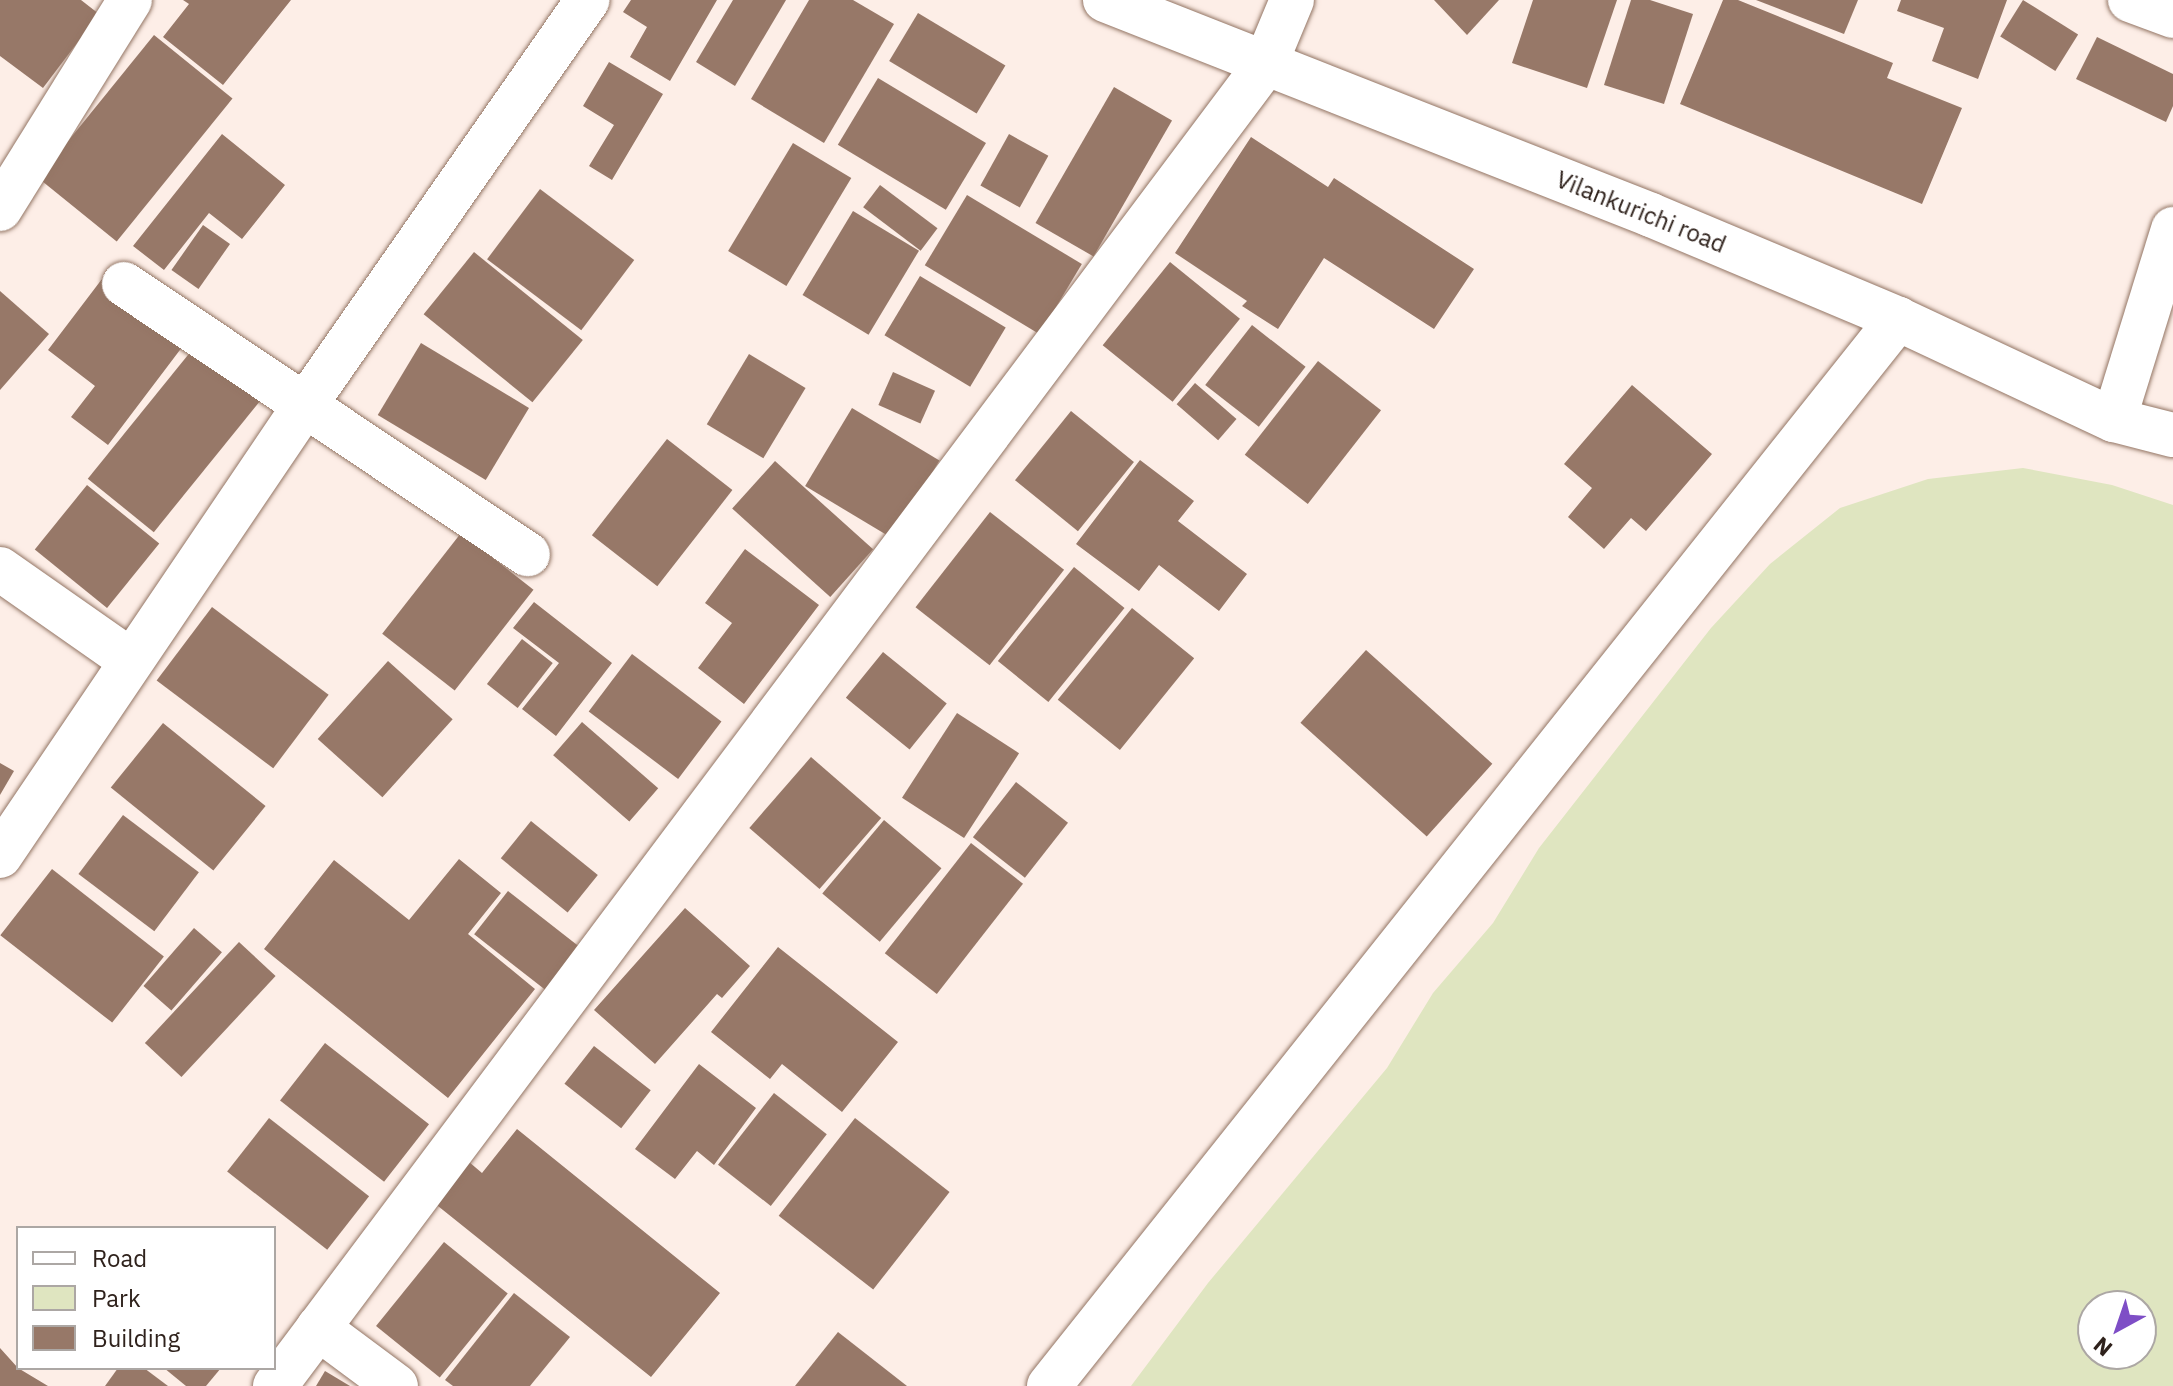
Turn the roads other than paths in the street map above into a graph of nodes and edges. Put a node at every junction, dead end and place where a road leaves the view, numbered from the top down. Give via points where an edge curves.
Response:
1 (130, 0) edge
2 (588, 0) edge
3 (1105, 0) edge
4 (1292, 0) edge
5 (2130, 0) edge
6 (2173, 16) edge
7 (1265, 65) junction
8 (0, 209) edge
9 (2173, 229) edge
10 (124, 284) dead end
11 (1898, 319) junction
12 (305, 405) junction
13 (2114, 420) junction
14 (2173, 435) edge
15 (528, 554) dead end
16 (0, 569) edge
17 (130, 660) junction
18 (0, 856) edge
19 (318, 1328) junction
20 (275, 1386) edge
21 (396, 1386) edge
22 (1049, 1386) edge

1 - 8 street
2 - 12 street
3 - 7 street, Vilankurichi road
4 - 7 street
5 - 6 street
7 - 11 street, Vilankurichi road via 1651,215
7 - 19 street
9 - 13 street
10 - 12 street
11 - 13 street, Vilankurichi road
11 - 22 street
12 - 15 street
12 - 17 street
13 - 14 street, Vilankurichi road
16 - 17 street
17 - 18 street
19 - 20 street
19 - 21 street

